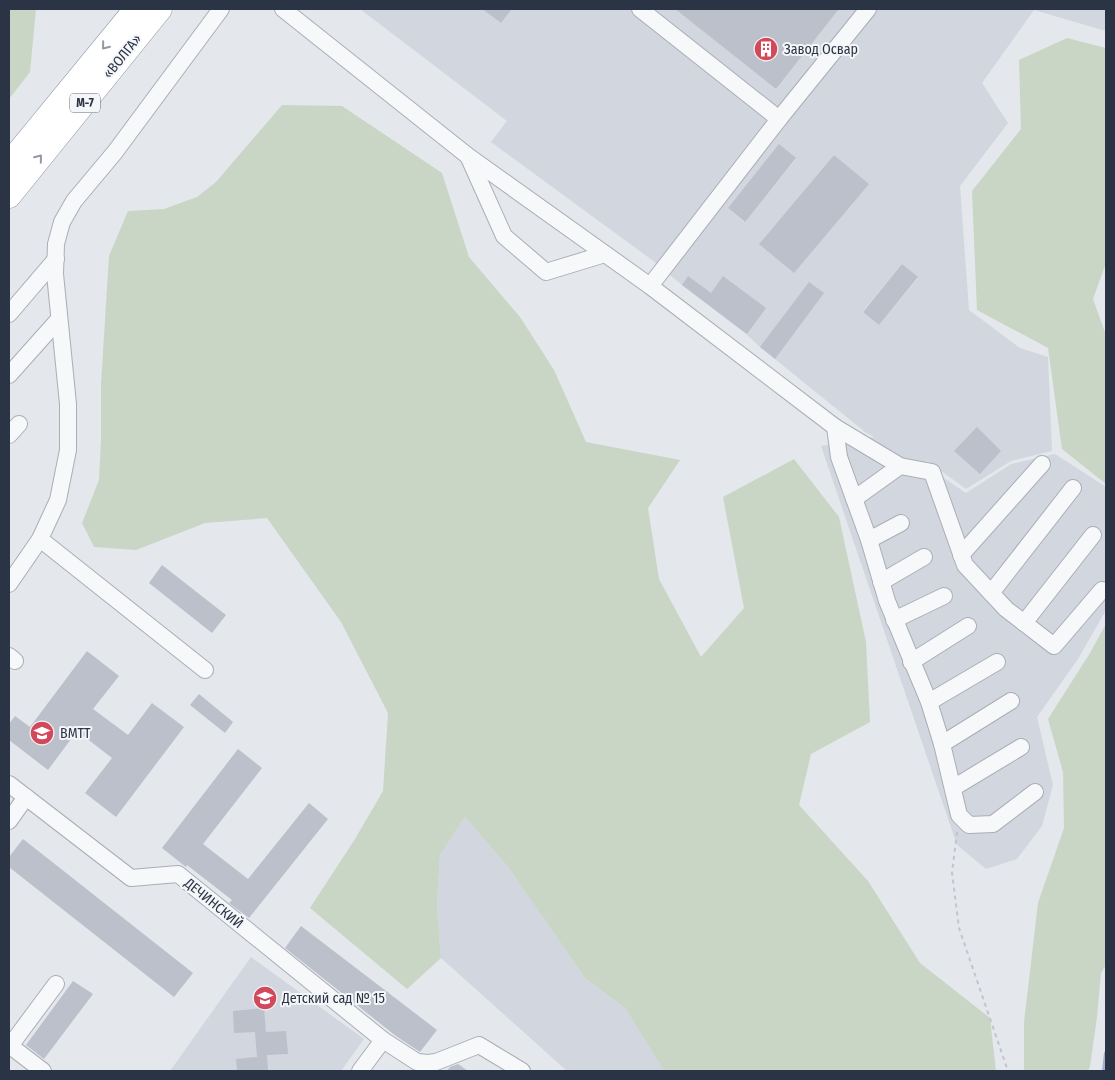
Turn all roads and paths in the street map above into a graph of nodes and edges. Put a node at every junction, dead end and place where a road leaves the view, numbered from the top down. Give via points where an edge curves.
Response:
1 (136, 9) edge
2 (160, 9) edge
3 (221, 9) edge
4 (283, 9) edge
5 (640, 9) edge
6 (868, 9) edge
7 (779, 119) junction
8 (468, 156) junction
9 (11, 158) edge
10 (9, 196) edge
11 (605, 254) junction
12 (56, 259) junction
13 (650, 286) junction
14 (9, 314) edge
15 (59, 319) junction
16 (9, 375) edge
17 (835, 427) junction
18 (1042, 464) dead end
19 (900, 466) junction
20 (1073, 488) dead end
21 (854, 499) junction
22 (901, 523) dead end
23 (1092, 535) dead end
24 (40, 538) junction
25 (869, 540) junction
26 (961, 555) junction
27 (924, 557) dead end
28 (881, 582) junction
29 (9, 584) edge
30 (1102, 590) dead end
31 (991, 593) junction
32 (944, 596) dead end
33 (894, 620) junction
34 (1024, 623) junction
35 (968, 626) dead end
36 (911, 662) junction
37 (997, 662) dead end
38 (205, 670) dead end
39 (1011, 701) dead end
40 (928, 702) junction
41 (942, 744) junction
42 (1021, 747) dead end
43 (9, 784) edge
44 (952, 788) junction
45 (1035, 792) dead end
46 (26, 797) junction
47 (959, 815) junction
48 (9, 820) edge
49 (56, 984) dead end
50 (383, 1040) junction
51 (9, 1045) edge
52 (428, 1065) edge
53 (43, 1071) edge
54 (360, 1071) edge
55 (522, 1071) edge
56 (1008, 1071) edge

1 -> 9 highway, «ВОЛГА» / М-7
10 -> 2 highway, «ВОЛГА» / М-7
3 - 12 street via 115,152 74,201 62,222
4 - 8 street
5 - 7 street
6 - 7 street
7 - 13 street
8 - 11 street
8 - 11 street via 504,236 546,272
11 - 13 street
12 - 14 street
12 - 15 street
13 - 17 street
15 - 16 street
15 - 24 street via 68,404 68,450 58,500
17 - 19 street
17 - 21 street via 839,457
18 - 26 street
19 - 21 street
19 - 26 street via 932,472
20 - 31 street
21 - 25 street
22 - 25 street
23 - 34 street
24 - 29 street
24 - 38 street
25 - 28 street
26 - 31 street via 965,565
27 - 28 street
28 - 33 street
30 - 34 street via 1054,646
31 - 34 street
32 - 33 street
33 - 36 street
35 - 36 street
36 - 40 street
37 - 40 street
39 - 41 street
40 - 41 street
41 - 44 street
42 - 44 street
43 - 46 street, ДЕЧИНСКИЙ
44 - 47 street
45 - 47 street via 993,824 969,825
46 - 48 street
46 - 50 street, ДЕЧИНСКИЙ via 131,878 178,874
47 - 56 path via 952,873 959,928
49 - 51 street
50 - 52 street, ДЕЧИНСКИЙ
50 - 54 street
51 - 53 street
52 - 55 street, ДЕЧИНСКИЙ via 479,1045

